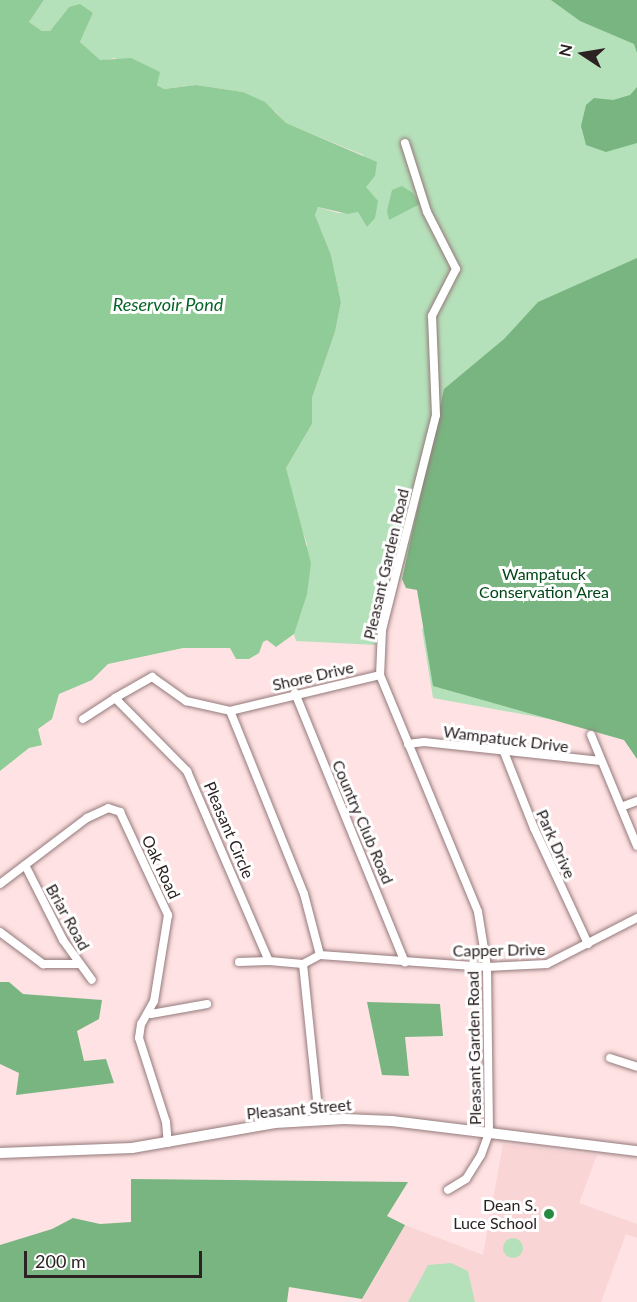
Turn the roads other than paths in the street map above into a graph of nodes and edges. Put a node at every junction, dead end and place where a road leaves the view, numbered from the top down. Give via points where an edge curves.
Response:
1 (405, 143) dead end
2 (380, 675) junction
3 (295, 693) junction
4 (115, 698) junction
5 (230, 711) junction
6 (82, 719) dead end
7 (591, 735) dead end
8 (408, 744) junction
9 (504, 752) junction
10 (601, 761) junction
11 (637, 801) edge
12 (621, 807) junction
13 (637, 846) edge
14 (25, 865) junction
15 (0, 884) edge
16 (637, 918) edge
17 (0, 932) edge
18 (588, 944) junction
19 (320, 955) junction
20 (269, 961) junction
21 (238, 962) dead end
22 (405, 962) junction
23 (78, 963) junction
24 (303, 964) junction
25 (487, 967) junction
26 (92, 980) dead end
27 (207, 1004) dead end
28 (151, 1014) junction
29 (610, 1058) dead end
30 (637, 1067) edge
31 (319, 1119) junction
32 (489, 1133) junction
33 (168, 1143) junction
34 (637, 1151) edge
35 (0, 1154) edge
36 (448, 1190) dead end

1 - 2 street, Pleasant Garden Road via 427,212 456,269 432,316 436,415 382,630
2 - 3 street, Shore Drive
2 - 8 street, Pleasant Garden Road
3 - 5 street, Shore Drive
3 - 22 street, Country Club Road
4 - 5 street via 152,677 186,701
4 - 6 street
4 - 20 street, Pleasant Circle via 195,783
5 - 19 street via 304,894
7 - 10 street
8 - 9 street, Wampatuck Drive via 424,742
8 - 25 street, Pleasant Garden Road via 478,912
9 - 10 street, Wampatuck Drive
9 - 18 street, Park Drive
10 - 12 street
11 - 12 street
12 - 13 street
14 - 15 street, Oak Road
14 - 23 street, Briar Road
14 - 28 street, Oak Road via 87,818 108,808 120,813 168,915
16 - 18 street, Capper Drive
17 - 23 street via 35,961 55,966
18 - 25 street, Capper Drive via 547,964
19 - 22 street, Capper Drive
19 - 24 street
20 - 21 street
20 - 24 street
22 - 25 street, Capper Drive
23 - 26 street, Briar Road
24 - 31 street
25 - 32 street, Pleasant Garden Road
27 - 28 street
28 - 33 street, Oak Road via 141,1024 139,1038 166,1122
29 - 30 street
31 - 32 main road, Pleasant Street via 392,1121
31 - 33 main road, Pleasant Street
32 - 34 main road, Pleasant Street
32 - 36 street via 482,1155 466,1179
33 - 35 main road, Pleasant Street

